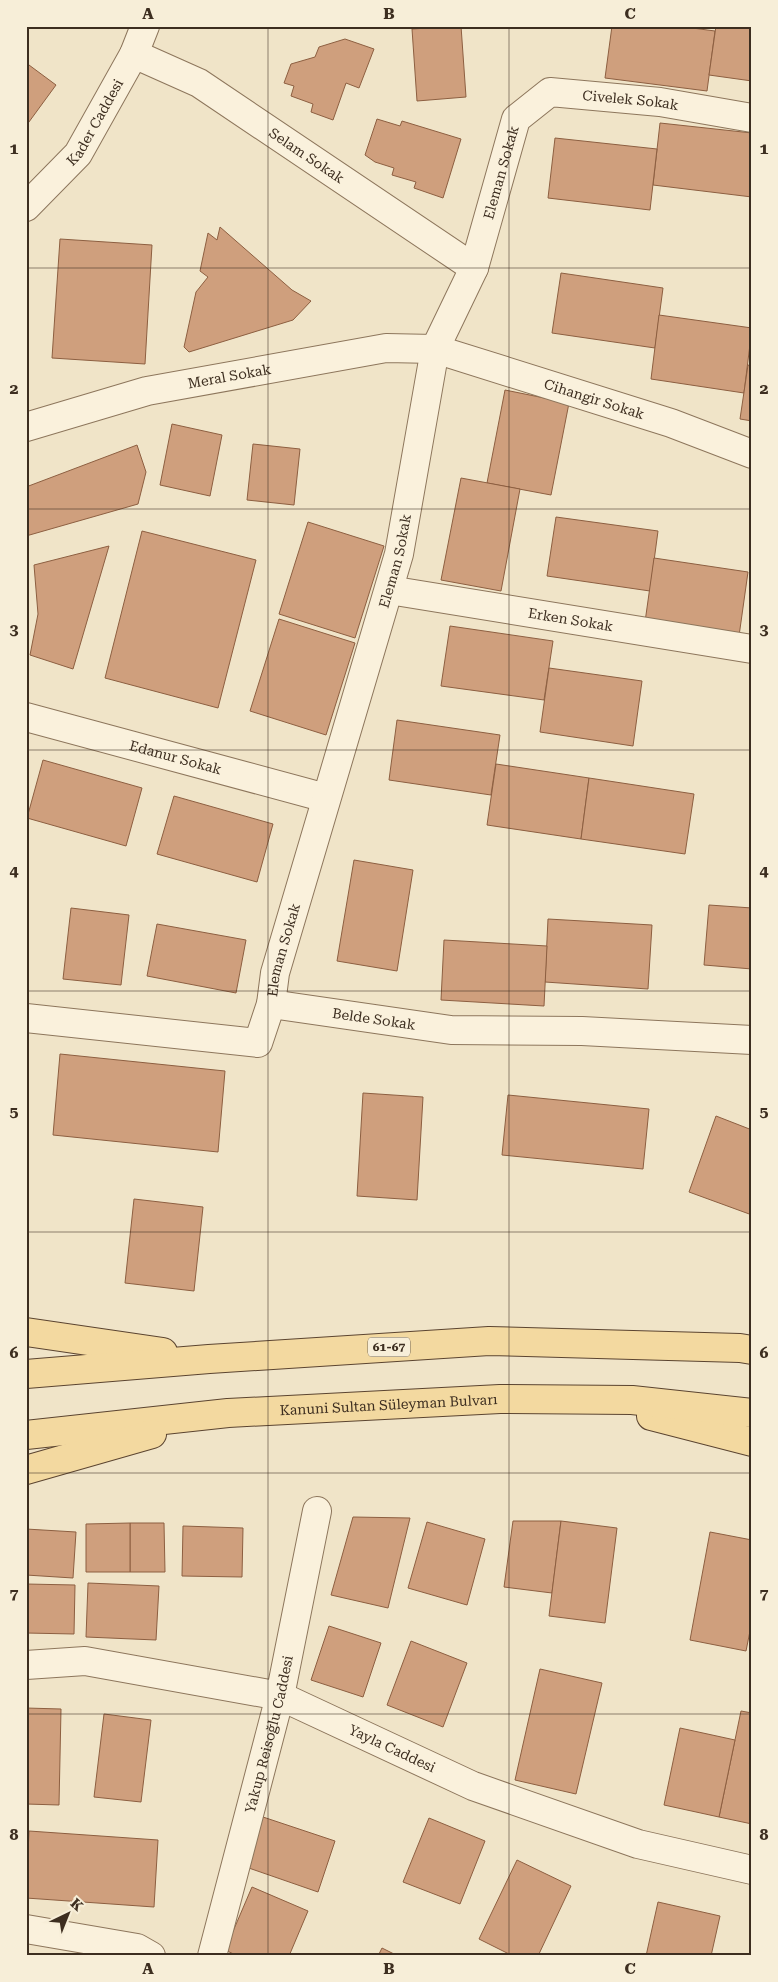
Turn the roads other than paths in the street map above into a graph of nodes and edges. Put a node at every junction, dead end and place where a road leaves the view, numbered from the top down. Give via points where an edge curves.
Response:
1 (145, 26) edge
2 (134, 54) junction
3 (752, 118) edge
4 (516, 119) joint
5 (26, 206) edge
6 (474, 268) junction
7 (436, 349) junction
8 (26, 426) edge
9 (752, 454) edge
10 (389, 590) junction
11 (752, 649) edge
12 (26, 717) edge
13 (326, 798) junction
14 (270, 1004) junction
15 (26, 1018) edge
16 (752, 1040) edge
17 (26, 1332) edge
18 (752, 1350) edge
19 (209, 1358) junction
20 (26, 1374) edge
21 (586, 1400) junction
22 (228, 1413) junction
23 (752, 1413) edge
24 (26, 1435) edge
25 (752, 1442) edge
26 (26, 1470) edge
27 (317, 1511) dead end
28 (26, 1664) edge
29 (280, 1696) junction
30 (752, 1870) edge
31 (26, 1929) edge
32 (152, 1956) edge
33 (212, 1956) edge

1 - 2 street, Kader Caddesi
2 - 5 street, Kader Caddesi via 78,154
2 - 6 street, Selam Sokak via 199,83
3 - 4 street, Civelek Sokak via 660,102 550,92
4 - 6 street, Eleman Sokak
6 - 7 street, Eleman Sokak
7 - 8 street, Meral Sokak via 386,348 147,391
7 - 9 street, Cihangir Sokak via 671,423
7 - 10 street, Eleman Sokak via 400,554
10 - 11 street, Erken Sokak
10 - 13 street, Eleman Sokak
12 - 13 street, Edanur Sokak
13 - 14 street, Eleman Sokak via 275,973
14 - 15 street via 258,1043
14 - 16 street, Belde Sokak via 451,1030 582,1031
17 - 19 main road, 61-67
18 - 19 main road, 61-67 via 489,1341
19 - 20 main road, 61-67
21 - 22 main road, Kanuni Sultan Süleyman Bulvarı via 500,1399
21 - 23 main road, Kanuni Sultan Süleyman Bulvarı via 632,1400
21 - 25 main road
22 - 24 main road, Kanuni Sultan Süleyman Bulvarı
22 - 26 main road
27 - 29 street, Yakup Reisoğlu Caddesi
28 - 29 street, Yayla Caddesi via 86,1661
29 - 30 street, Yayla Caddesi via 473,1786 638,1844
29 - 33 street, Yakup Reisoğlu Caddesi
31 - 32 street via 137,1948

